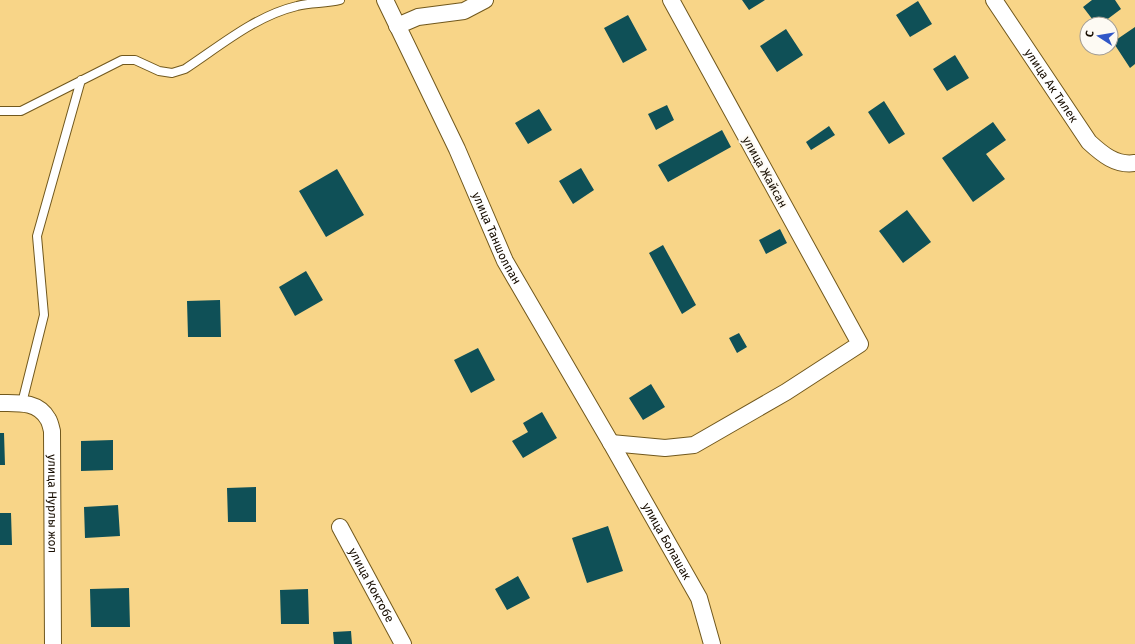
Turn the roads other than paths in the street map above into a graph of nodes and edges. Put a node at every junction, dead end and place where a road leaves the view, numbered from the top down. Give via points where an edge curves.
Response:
1 (340, 0) edge
2 (386, 0) edge
3 (486, 0) edge
4 (671, 0) edge
5 (994, 0) edge
6 (397, 26) junction
7 (81, 80) junction
8 (0, 111) edge
9 (1135, 163) edge
10 (0, 403) edge
11 (22, 403) junction
12 (611, 443) junction
13 (340, 527) dead end
14 (52, 644) edge
15 (403, 644) edge
16 (712, 644) edge

1 - 7 lane via 298,5 260,19 185,69 172,73 159,72 135,60 122,60
2 - 6 street, улица Таншолпан
3 - 6 street via 464,10 418,17
4 - 12 street, улица Жайсан via 860,344 786,392 694,445 665,448
5 - 9 street, улица Ак Тилек via 1089,142 1101,154 1117,162
6 - 12 street, улица Таншолпан via 457,149 505,261
7 - 8 lane via 21,111
7 - 11 lane via 37,236 44,315
10 - 11 street, улица Нурлы жол
11 - 14 street, улица Нурлы жол via 33,405 41,411 48,419 52,431
12 - 16 street, улица Болашак via 699,598
13 - 15 street, улица Коктобе

